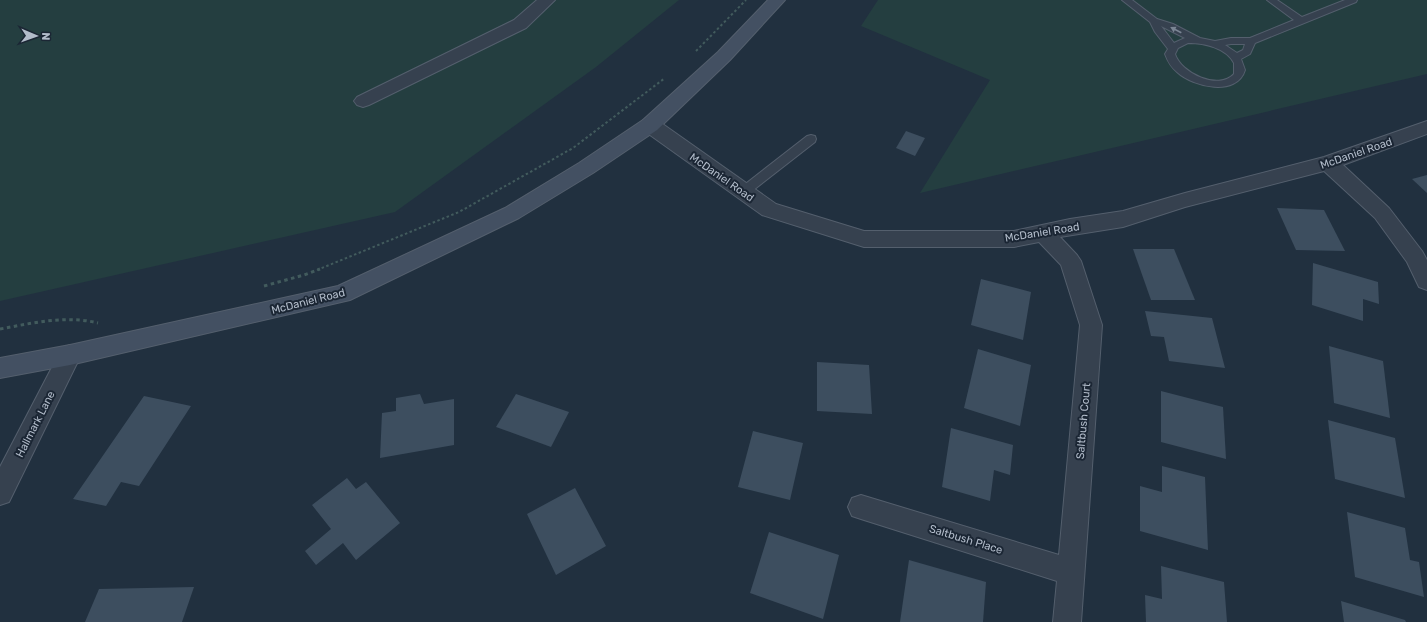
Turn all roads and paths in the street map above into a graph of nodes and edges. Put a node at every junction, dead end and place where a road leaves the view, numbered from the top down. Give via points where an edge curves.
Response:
1 (547, 0) edge
2 (746, 0) edge
3 (777, 0) edge
4 (1126, 0) edge
5 (1271, 0) edge
6 (1353, 0) edge
7 (1154, 21) junction
8 (1301, 21) junction
9 (1197, 40) junction
10 (1251, 41) junction
11 (1216, 44) junction
12 (1172, 47) junction
13 (693, 53) dead end
14 (1236, 58) junction
15 (671, 74) dead end
16 (363, 101) dead end
17 (650, 126) junction
18 (1427, 127) edge
19 (811, 139) dead end
20 (1328, 163) junction
21 (743, 192) junction
22 (1044, 233) junction
23 (1427, 281) edge
24 (258, 288) dead end
25 (100, 324) dead end
26 (0, 329) edge
27 (70, 355) junction
28 (0, 368) edge
29 (0, 493) edge
30 (861, 507) dead end
31 (1072, 572) junction
32 (1068, 622) edge

1 - 16 street via 520,24
2 - 13 path
3 - 17 main road, McDaniel Road via 724,56
4 - 7 lane
5 - 8 lane
6 - 8 lane
9 -> 7 lane
7 - 12 lane
8 - 10 lane
9 - 11 lane
9 - 12 lane via 1178,43
10 - 11 lane
10 - 14 lane via 1247,52
11 - 14 lane
12 - 14 lane via 1169,53 1175,67 1194,80 1206,83 1218,84 1236,78 1240,72
15 - 24 path via 573,148 459,212 304,276
17 - 21 street, McDaniel Road
17 - 27 main road, McDaniel Road via 512,213 342,294
18 - 20 street, McDaniel Road
19 - 21 lane
20 - 22 street, McDaniel Road via 1123,219
20 - 23 street via 1382,213 1415,257
21 - 22 street, McDaniel Road via 769,210 864,239 1014,239
22 - 31 street, Saltbush Court via 1070,261 1091,324
25 - 26 path via 88,320 60,318
27 - 28 main road, McDaniel Road
27 - 29 street, Hallmark Lane
30 - 31 street, Saltbush Place
31 - 32 street, Saltbush Court

